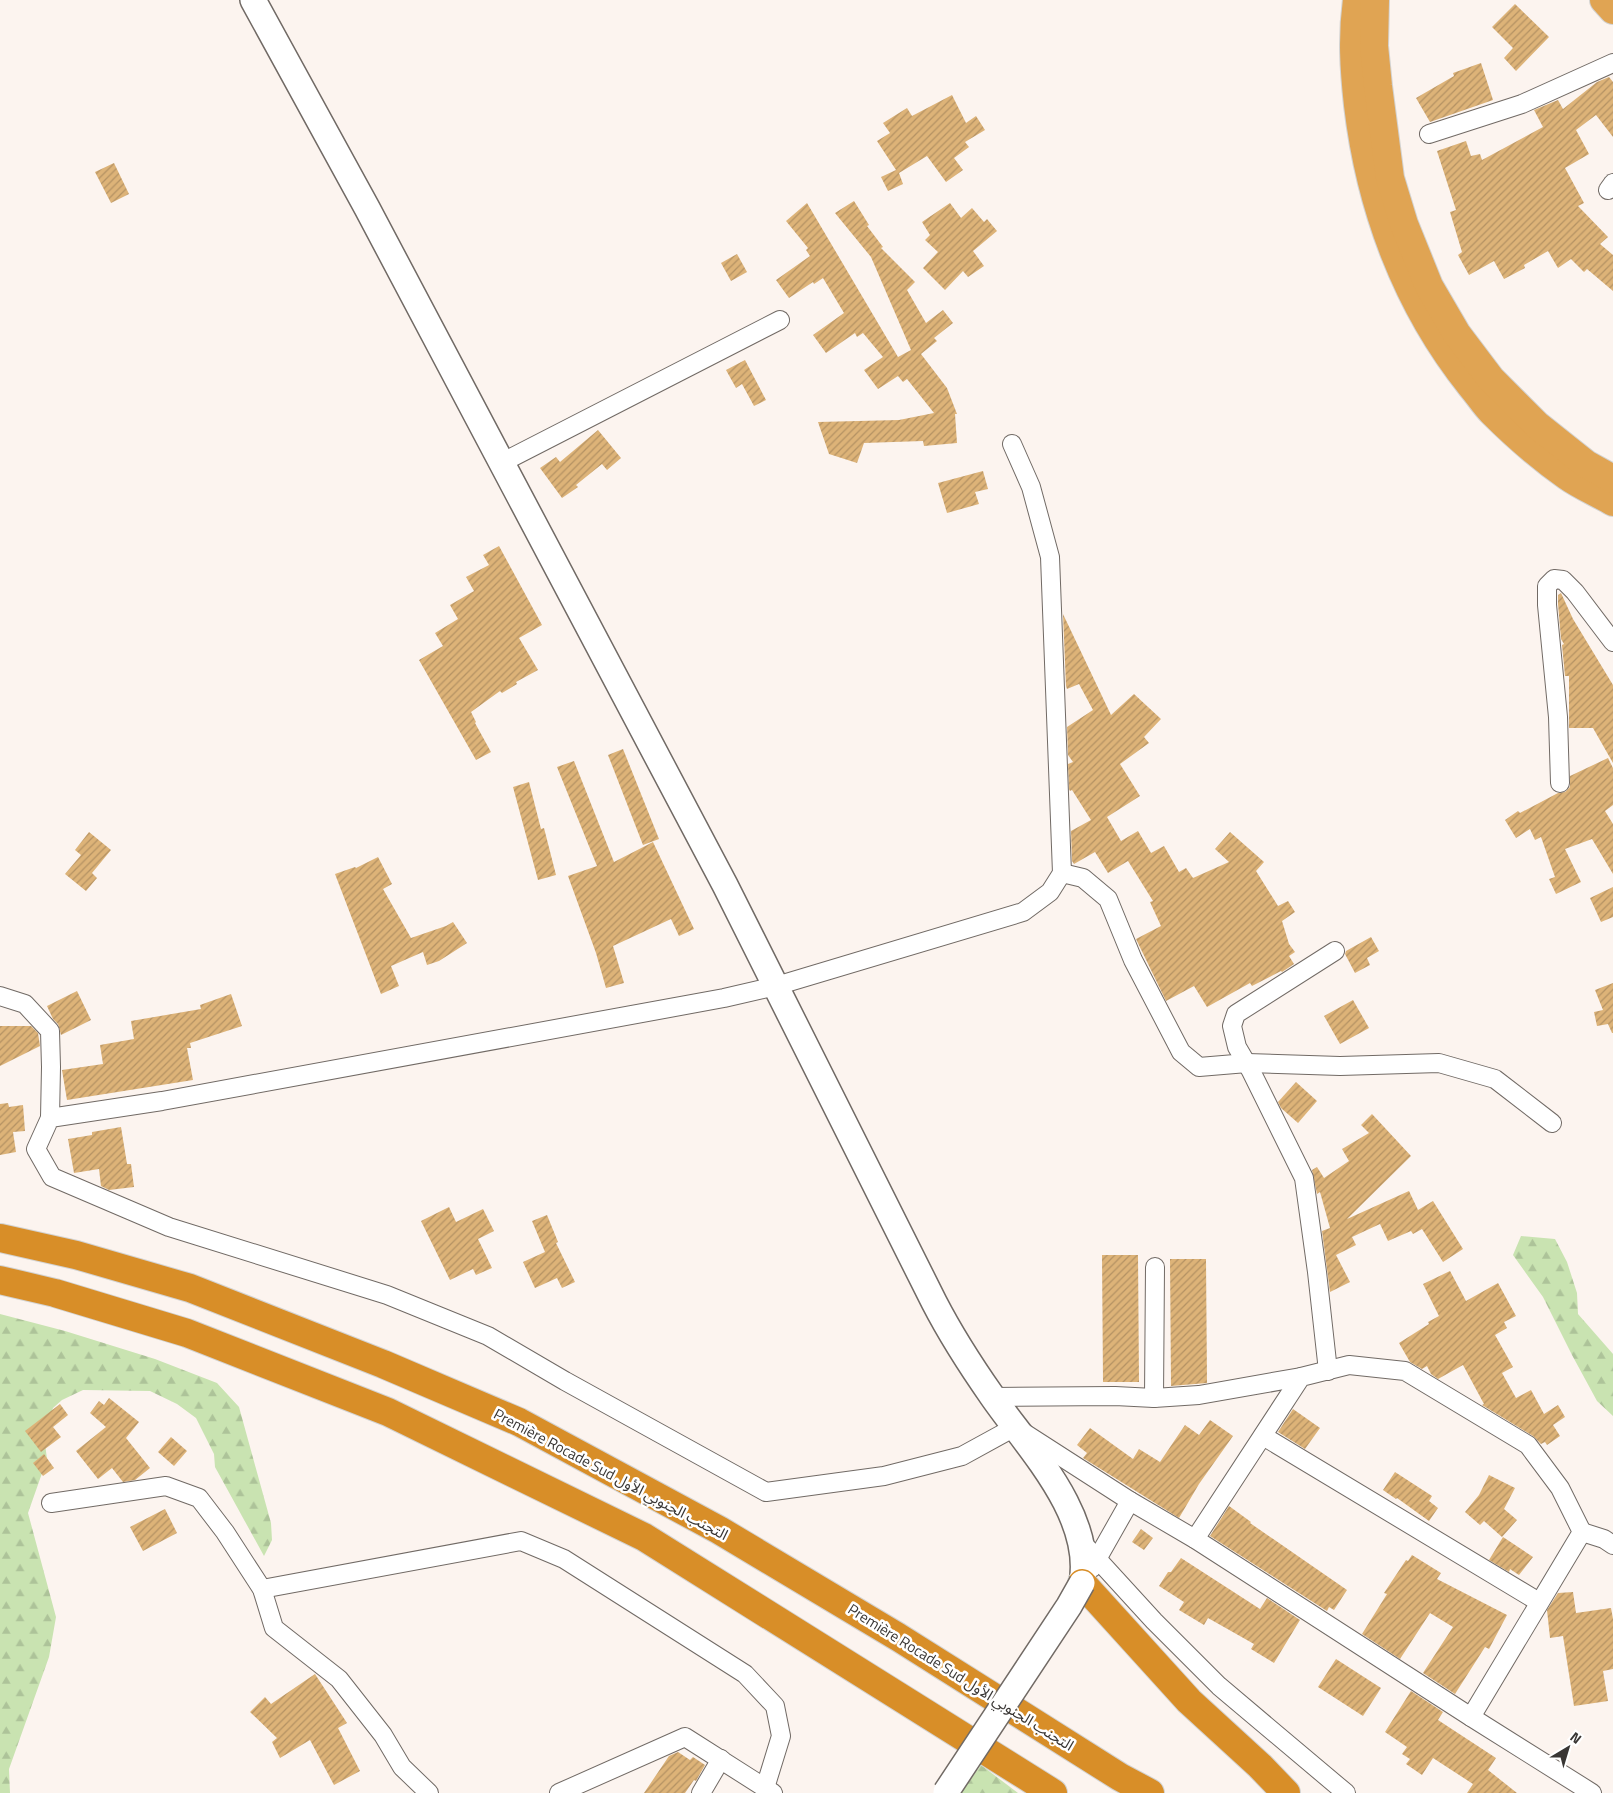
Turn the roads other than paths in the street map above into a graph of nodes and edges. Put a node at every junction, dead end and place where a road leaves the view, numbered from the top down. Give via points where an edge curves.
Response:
1 (253, 0) edge
2 (1357, 0) edge
3 (1375, 0) edge
4 (1604, 0) edge
5 (1613, 10) edge
6 (1613, 63) edge
7 (1429, 134) dead end
8 (780, 320) dead end
9 (1012, 444) dead end
10 (501, 463) junction
11 (1613, 479) edge
12 (1613, 502) edge
13 (1613, 642) edge
14 (1560, 783) dead end
15 (1062, 873) junction
16 (1335, 951) dead end
17 (776, 986) junction
18 (0, 996) edge
19 (1246, 1063) junction
20 (50, 1118) junction
21 (1552, 1123) dead end
22 (0, 1238) edge
23 (1155, 1267) dead end
24 (0, 1280) edge
25 (1328, 1371) junction
26 (1301, 1377) junction
27 (993, 1397) junction
28 (1154, 1398) junction
29 (1015, 1427) junction
30 (1263, 1436) junction
31 (1130, 1501) junction
32 (51, 1503) dead end
33 (1582, 1532) junction
34 (1079, 1538) junction
35 (1195, 1539) junction
36 (1613, 1545) edge
37 (1098, 1559) junction
38 (1082, 1583) junction
39 (262, 1590) junction
40 (1539, 1602) junction
41 (1471, 1717) junction
42 (721, 1760) junction
43 (769, 1790) edge
44 (946, 1792) edge
45 (429, 1793) edge
46 (559, 1793) edge
47 (701, 1793) edge
48 (1053, 1793) edge
49 (1150, 1793) edge
50 (1286, 1793) edge
51 (1346, 1793) edge
52 (1592, 1793) edge

1 - 10 main road
2 - 12 highway via 1353,53 1362,138 1381,218 1418,307 1455,365 1491,411 1568,476
3 - 11 highway via 1375,54 1390,178 1429,286 1457,334 1491,379 1537,425 1586,464
4 - 5 highway
6 - 7 street via 1522,104
8 - 10 street
9 - 15 street via 1031,488 1050,557
10 - 17 main road
13 - 14 street via 1563,580 1554,579 1547,586
15 - 17 street via 1050,892 1023,912
15 - 19 street via 1083,878 1108,899 1133,960 1181,1052 1199,1067
16 - 19 street via 1236,1014 1232,1026 1237,1047
17 - 20 street via 182,1098
17 - 27 main road via 934,1302
18 - 20 street via 25,1004 50,1031
19 - 21 street via 1340,1066 1439,1064 1495,1079
19 - 25 street via 1304,1178
20 - 29 street via 36,1149 52,1176 169,1227 387,1295 488,1336 766,1492 884,1476 962,1456
22 - 49 highway, Première Rocade Sud التجنب الجنوبي الأول via 76,1255 190,1288 383,1364 518,1422 719,1530
23 - 28 street
24 - 48 highway via 187,1333 388,1412 644,1537
25 - 26 street
25 - 33 street via 1349,1365 1405,1371 1528,1445 1560,1488
26 - 28 street via 1200,1395
26 - 30 street
27 - 28 street
27 - 29 main road
29 - 31 street
29 - 34 main road via 1061,1492
30 - 35 street
30 - 40 street
31 - 35 street
31 - 37 street
32 - 39 street via 166,1486 199,1498
33 - 36 street via 1604,1538
33 - 40 street
34 - 37 street
34 - 38 main road via 1084,1561
35 - 41 street
37 - 38 street
37 - 51 street via 1219,1686
38 - 44 main road, bridge
38 - 50 highway via 1188,1701
39 - 43 street via 521,1541 564,1559 745,1674 775,1706 781,1736
39 - 45 street via 274,1628 339,1679 383,1735 402,1767
40 - 41 street
41 - 52 street
42 - 43 street
42 - 46 street via 685,1737
42 - 47 street

